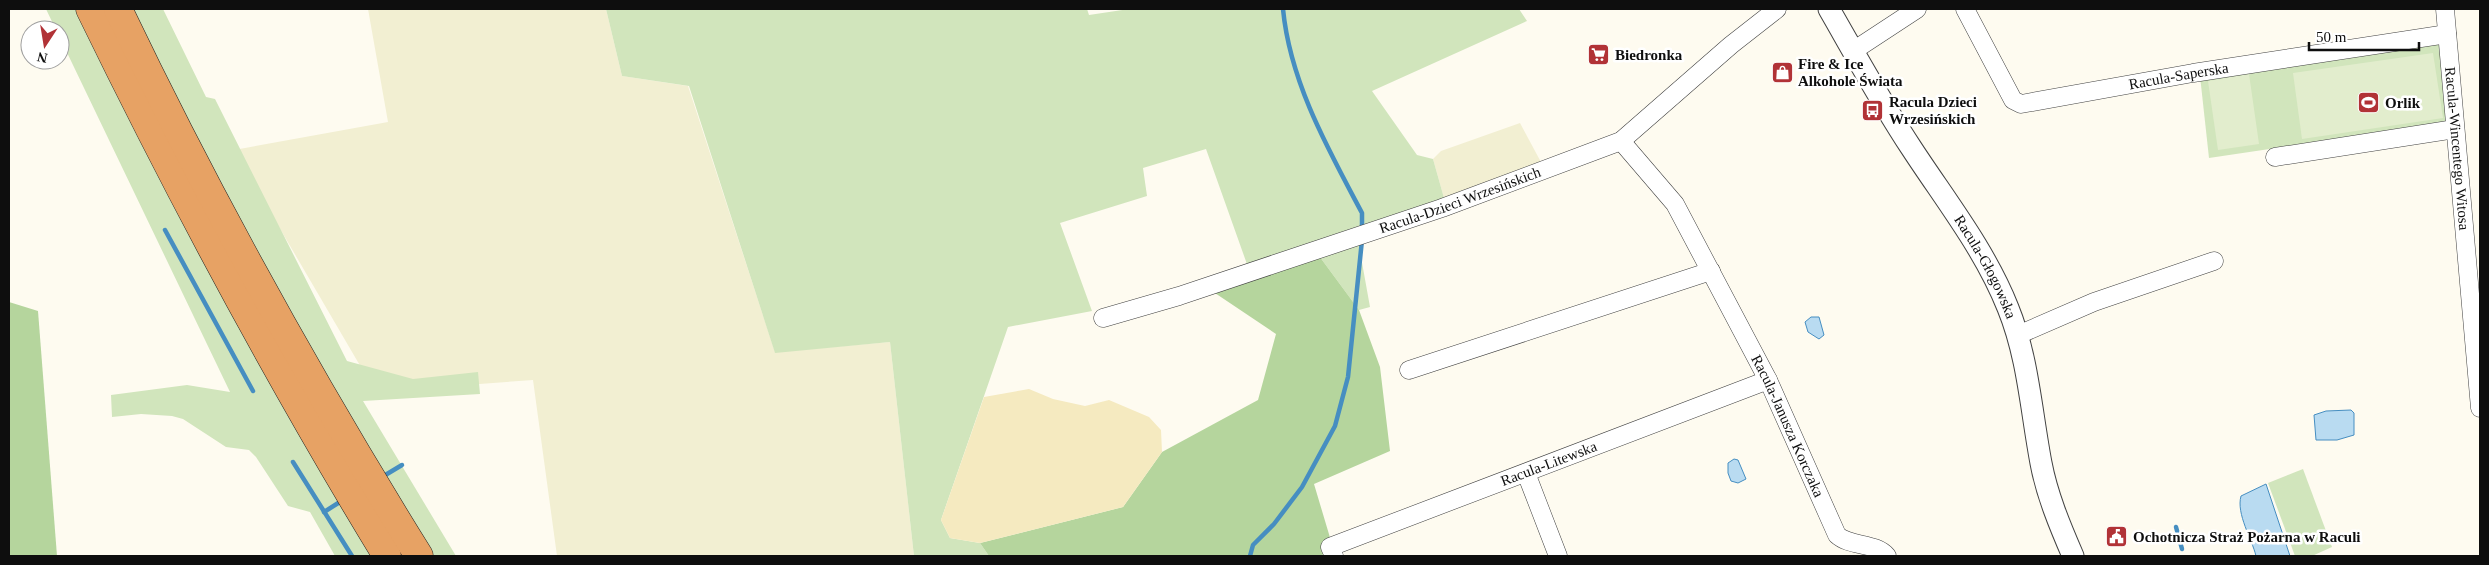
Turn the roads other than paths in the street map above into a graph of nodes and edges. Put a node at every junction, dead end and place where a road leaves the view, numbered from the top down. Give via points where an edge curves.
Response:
1 (90, 9) edge
2 (118, 9) edge
3 (1777, 9) edge
4 (1829, 9) edge
5 (1917, 9) edge
6 (1965, 9) edge
7 (2445, 9) edge
8 (2447, 34) junction
9 (1853, 51) junction
10 (2456, 129) junction
11 (1621, 141) junction
12 (2275, 157) dead end
13 (2474, 243) edge
14 (2214, 261) dead end
15 (1711, 271) junction
16 (1102, 318) dead end
17 (2018, 335) junction
18 (1409, 370) dead end
19 (1768, 380) junction
20 (311, 402) junction
21 (2480, 408) edge
22 (1526, 473) junction
23 (1332, 552) edge
24 (388, 556) edge
25 (419, 556) edge
26 (1558, 556) edge
27 (1887, 556) edge
28 (2073, 556) edge

1 - 20 highway via 168,166
2 - 20 highway
3 - 11 street, Racula-Dzieci Wrzesińskich
4 - 9 street, Racula-Głogowska
5 - 9 street
6 - 8 street, Racula-Saperska via 2013,100 2021,104 2193,73
7 - 8 street, Racula-Wincentego Witosa
8 - 10 street, Racula-Wincentego Witosa
9 - 17 street, Racula-Głogowska via 1912,150 1978,248 1996,280
10 - 12 street
10 - 13 street, Racula-Wincentego Witosa
11 - 15 street, Racula-Janusza Korczaka via 1675,204
11 - 16 street, Racula-Dzieci Wrzesińskich via 1442,208 1179,296
13 - 21 street, Racula-Wincentego Witosa
14 - 17 street via 2094,302
15 - 18 street
15 - 19 street, Racula-Janusza Korczaka
17 - 28 street, Racula-Głogowska via 2027,369 2042,464 2051,499
19 - 22 street, Racula-Litewska
19 - 27 street, Racula-Janusza Korczaka via 1836,535
20 - 24 highway
20 - 25 highway
22 - 23 street, Racula-Litewska
22 - 26 street

